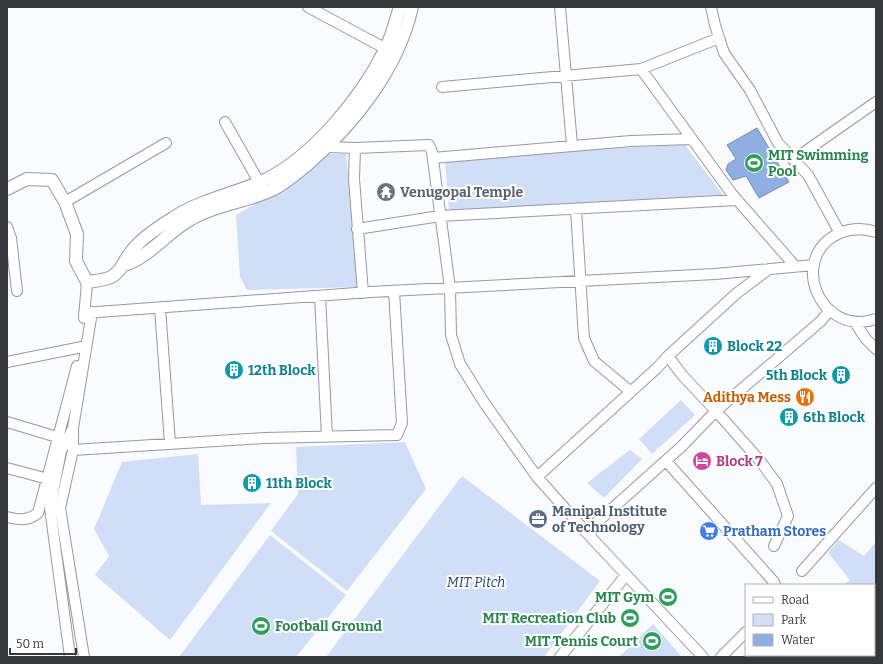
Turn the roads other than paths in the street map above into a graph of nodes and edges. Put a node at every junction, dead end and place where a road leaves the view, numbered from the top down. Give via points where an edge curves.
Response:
1 (308, 7) edge
2 (400, 7) edge
3 (412, 7) edge
4 (560, 7) edge
5 (711, 7) edge
6 (718, 38) junction
7 (390, 51) junction
8 (641, 69) junction
9 (566, 77) junction
10 (442, 87) dead end
11 (876, 102) edge
12 (225, 122) dead end
13 (692, 139) junction
14 (166, 143) dead end
15 (572, 146) junction
16 (328, 147) junction
17 (355, 148) junction
18 (433, 158) junction
19 (793, 160) junction
20 (259, 182) junction
21 (7, 189) edge
22 (737, 200) junction
23 (65, 202) junction
24 (576, 209) junction
25 (440, 216) junction
26 (7, 227) edge
27 (357, 229) junction
28 (876, 232) edge
29 (840, 233) junction
30 (124, 265) junction
31 (795, 266) junction
32 (814, 266) junction
33 (769, 269) junction
34 (580, 281) junction
35 (87, 282) junction
36 (450, 288) junction
37 (17, 291) dead end
38 (394, 291) junction
39 (362, 293) junction
40 (320, 296) junction
41 (160, 308) junction
42 (829, 311) junction
43 (88, 313) junction
44 (876, 319) edge
45 (855, 322) junction
46 (82, 346) junction
47 (876, 350) edge
48 (668, 356) junction
49 (7, 362) edge
50 (631, 392) junction
51 (716, 411) junction
52 (7, 422) edge
53 (73, 428) junction
54 (57, 437) junction
55 (327, 437) junction
56 (170, 443) junction
57 (73, 450) junction
58 (666, 460) junction
59 (7, 468) edge
60 (537, 477) junction
61 (48, 479) junction
62 (876, 488) edge
63 (7, 517) edge
64 (586, 532) junction
65 (774, 546) dead end
66 (802, 571) dead end
67 (626, 575) junction
68 (775, 584) edge
69 (745, 633) edge
70 (70, 657) edge
71 (84, 657) edge
72 (560, 657) edge
73 (703, 657) edge
74 (722, 657) edge

1 - 7 street
2 - 7 main road
3 - 7 main road via 409,22
4 - 9 street
5 - 6 street
6 - 8 street
6 - 19 street via 724,53 750,90 778,143
7 - 16 main road via 378,87
7 - 20 main road via 311,149 282,170
8 - 9 street
8 - 13 street
9 - 10 street
9 - 15 street
11 - 19 street
12 - 20 street
13 - 15 street
13 - 22 street
14 - 23 street
15 - 18 street
16 - 17 street
16 - 30 main road via 290,179 273,189 191,218 138,261
17 - 18 street via 429,145
17 - 27 street
18 - 25 street
19 - 29 street via 808,175
20 - 30 main road via 186,209 153,231 130,252
21 - 23 main road via 27,180 52,180
22 - 24 street
22 - 31 street
23 - 35 main road via 78,234 76,261
24 - 25 street
24 - 34 street
25 - 27 street
25 - 36 street
26 - 37 street via 11,238
27 - 39 street
28 - 29 street via 858,229
29 - 32 street via 823,246
30 - 35 main road via 112,277
31 - 32 street
31 - 33 street
32 - 42 street via 815,288
33 - 34 street
33 - 48 street via 737,293
34 - 36 street
34 - 50 street via 584,338 594,361
35 - 43 street
36 - 38 street
36 - 60 street via 451,335 460,364
38 - 39 street
38 - 55 street via 402,423 397,435
39 - 40 street
40 - 41 street
40 - 55 street
41 - 43 street
41 - 56 street
42 - 45 street via 840,318
42 - 51 street
43 - 46 street
43 - 53 street
44 - 45 street
45 - 47 street
46 - 49 street
46 - 54 street
48 - 50 street
48 - 51 street
50 - 60 street
51 - 58 street
51 - 65 street via 777,484 788,516
52 - 54 street
53 - 57 street
53 - 70 street via 61,450 50,508
54 - 61 street
55 - 56 street
56 - 57 street
57 - 71 street via 60,508
58 - 64 street
58 - 68 street
59 - 61 street
60 - 64 street
61 - 63 street via 38,513 31,518 19,520
62 - 66 street
64 - 67 street
67 - 72 street
67 - 73 street
69 - 74 street

